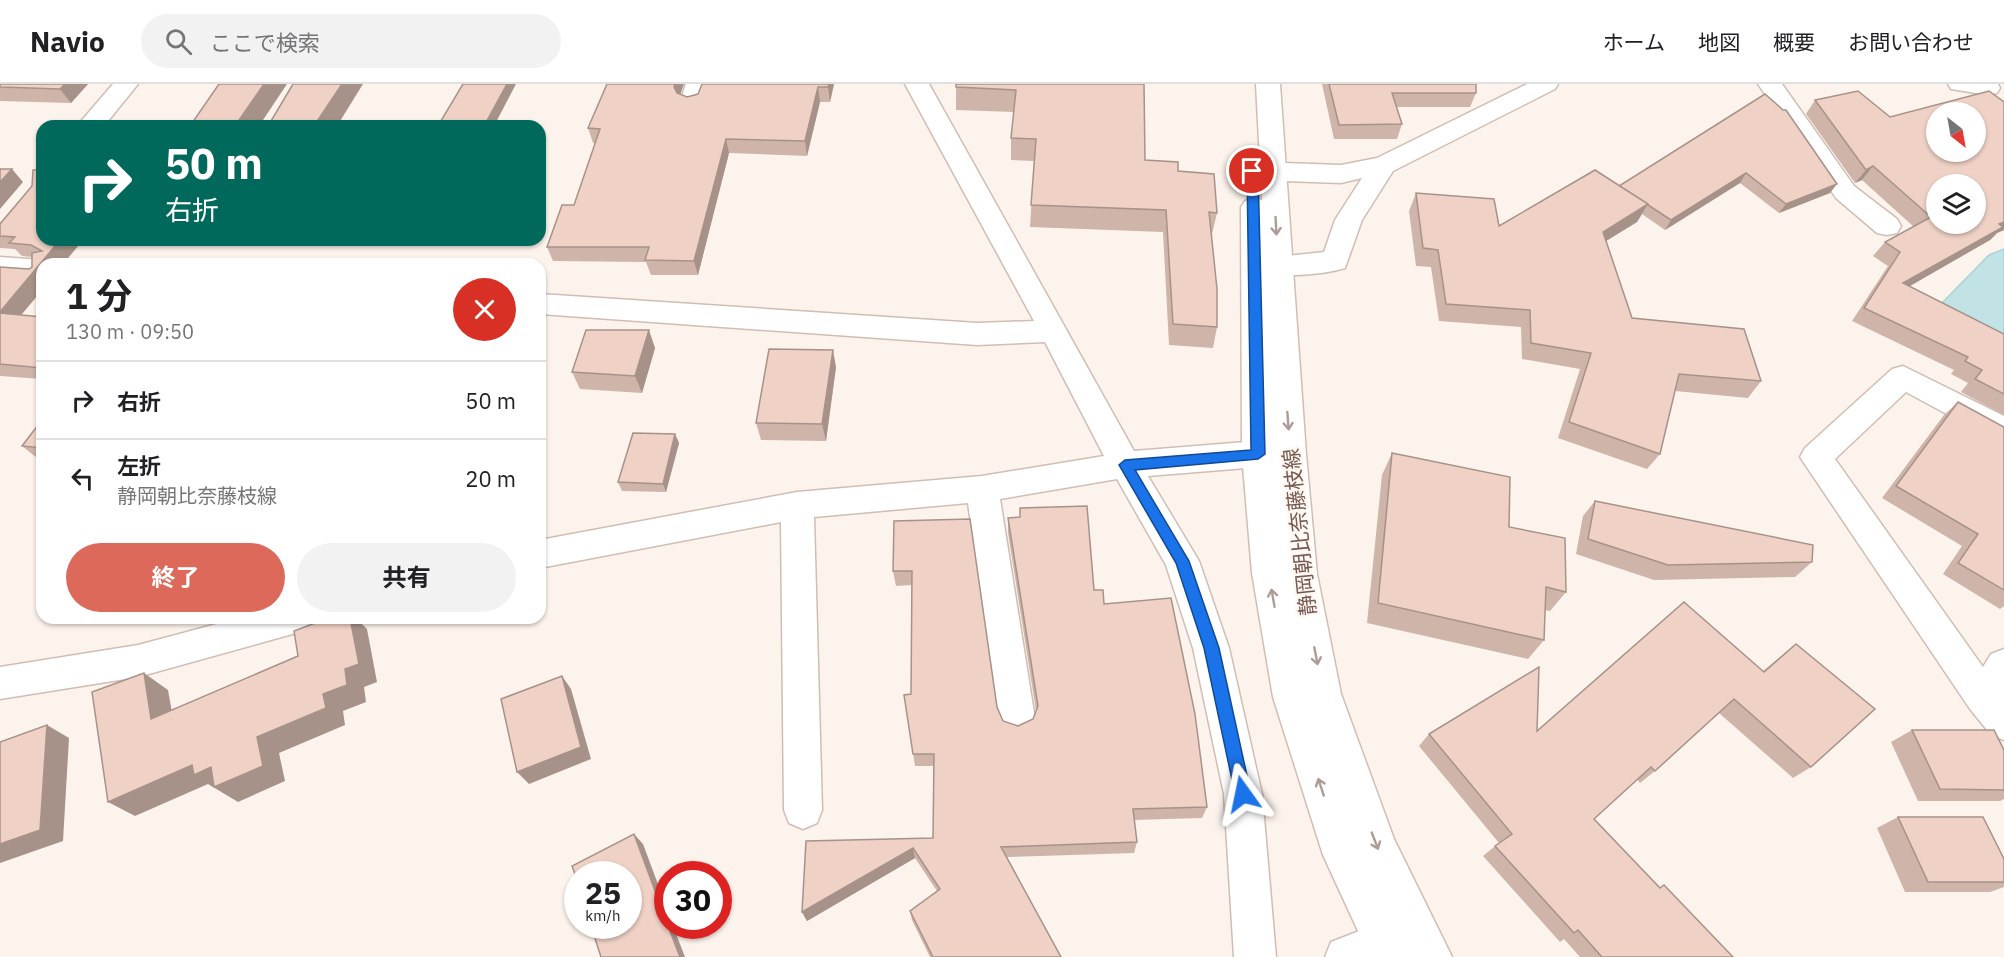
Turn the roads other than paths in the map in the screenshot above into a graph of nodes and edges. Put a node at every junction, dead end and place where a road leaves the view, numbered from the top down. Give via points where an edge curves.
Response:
1 (126, 84) edge
2 (916, 84) edge
3 (1247, 84) edge
4 (1268, 84) edge
5 (1546, 84) edge
6 (1770, 84) edge
7 (1960, 84) edge
8 (1991, 90) edge
9 (95, 120) edge
10 (1384, 165) junction
11 (1263, 172) junction
12 (1887, 226) dead end
13 (1278, 265) junction
14 (0, 267) edge
15 (36, 270) edge
16 (546, 304) edge
17 (1054, 331) junction
18 (2004, 430) edge
19 (1258, 454) junction
20 (1290, 454) junction
21 (1125, 465) junction
22 (982, 489) junction
23 (797, 505) junction
24 (546, 553) edge
25 (274, 624) edge
26 (2004, 665) edge
27 (0, 683) edge
28 (1994, 710) edge
29 (1017, 719) dead end
30 (803, 810) dead end
31 (1407, 948) edge
32 (1255, 957) edge
33 (1346, 957) edge

1 - 9 street
2 - 17 street
3 - 11 street, 静岡朝比奈藤枝線
4 - 11 street, 静岡朝比奈藤枝線
5 - 10 street
6 - 12 street via 1845,192
7 - 8 street
10 - 11 street via 1341,174
10 - 13 street via 1349,220 1335,261
11 -> 13 street, 静岡朝比奈藤枝線
11 - 19 street, 静岡朝比奈藤枝線
13 -> 20 street, 静岡朝比奈藤枝線
14 - 15 street
16 - 17 street via 977,334
17 - 21 street
18 - 28 street via 1903,377 1816,458
19 - 20 street
19 - 21 street
31 -> 19 street, 静岡朝比奈藤枝線 via 1343,855 1291,697 1269,573
20 -> 31 street, 静岡朝比奈藤枝線 via 1300,574 1323,694 1377,847
21 - 22 street
21 - 32 street via 1182,561 1211,648 1243,794
22 - 23 street
22 - 29 street
23 - 24 street
23 - 30 street
25 - 27 street via 138,662
26 - 28 street
31 - 33 street

